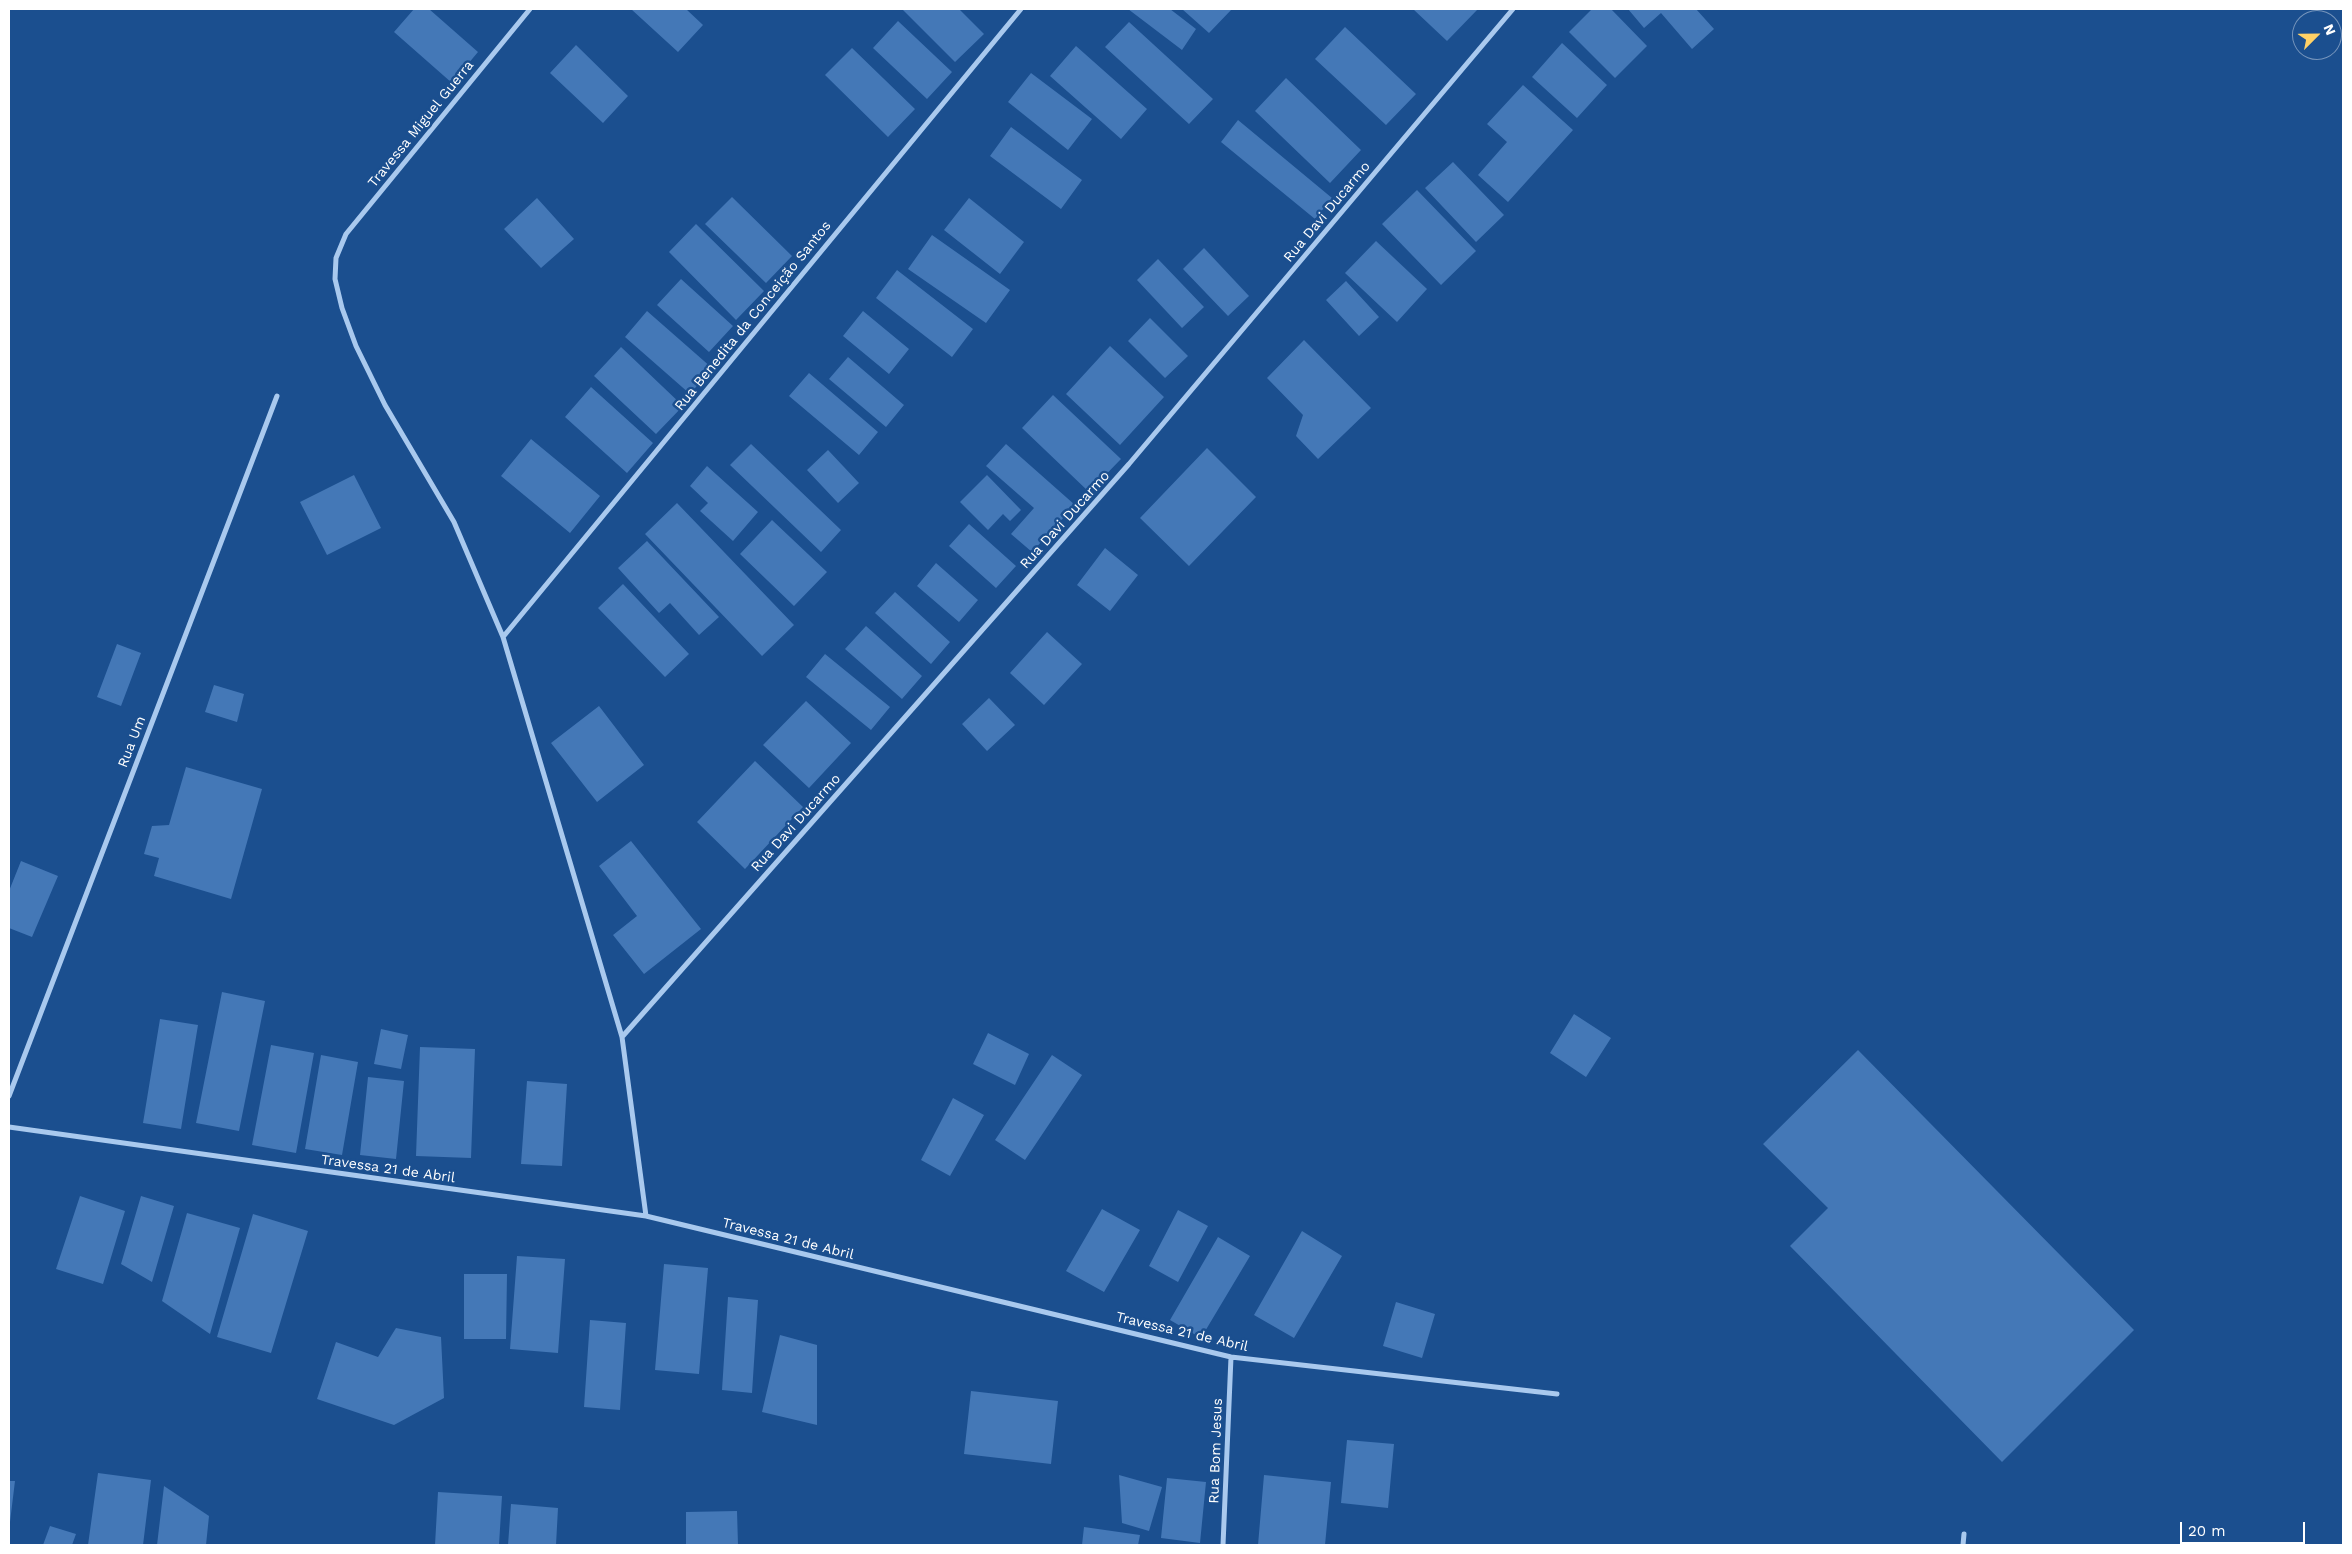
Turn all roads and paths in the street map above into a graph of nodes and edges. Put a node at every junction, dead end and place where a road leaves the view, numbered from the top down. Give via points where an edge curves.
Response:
1 (530, 9) edge
2 (1021, 9) edge
3 (1513, 9) edge
4 (276, 396) dead end
5 (503, 637) junction
6 (622, 1037) junction
7 (9, 1096) edge
8 (9, 1127) edge
9 (646, 1216) junction
10 (1231, 1357) junction
11 (1557, 1394) dead end
12 (1964, 1534) dead end
13 (1223, 1545) edge
14 (1963, 1545) edge

1 - 5 street, Travessa Miguel Guerra via 356,220 336,258 335,279 356,346 385,405 454,522
2 - 5 street, Rua Benedita da Conceição Santos
3 - 6 street, Rua Davi Ducarmo via 1129,464
4 - 7 street, Rua Um
5 - 6 street
6 - 9 street
8 - 9 street, Travessa 21 de Abril
9 - 10 street, Travessa 21 de Abril
10 - 11 street, Travessa 21 de Abril
10 - 13 street, Rua Bom Jesus
12 - 14 street

